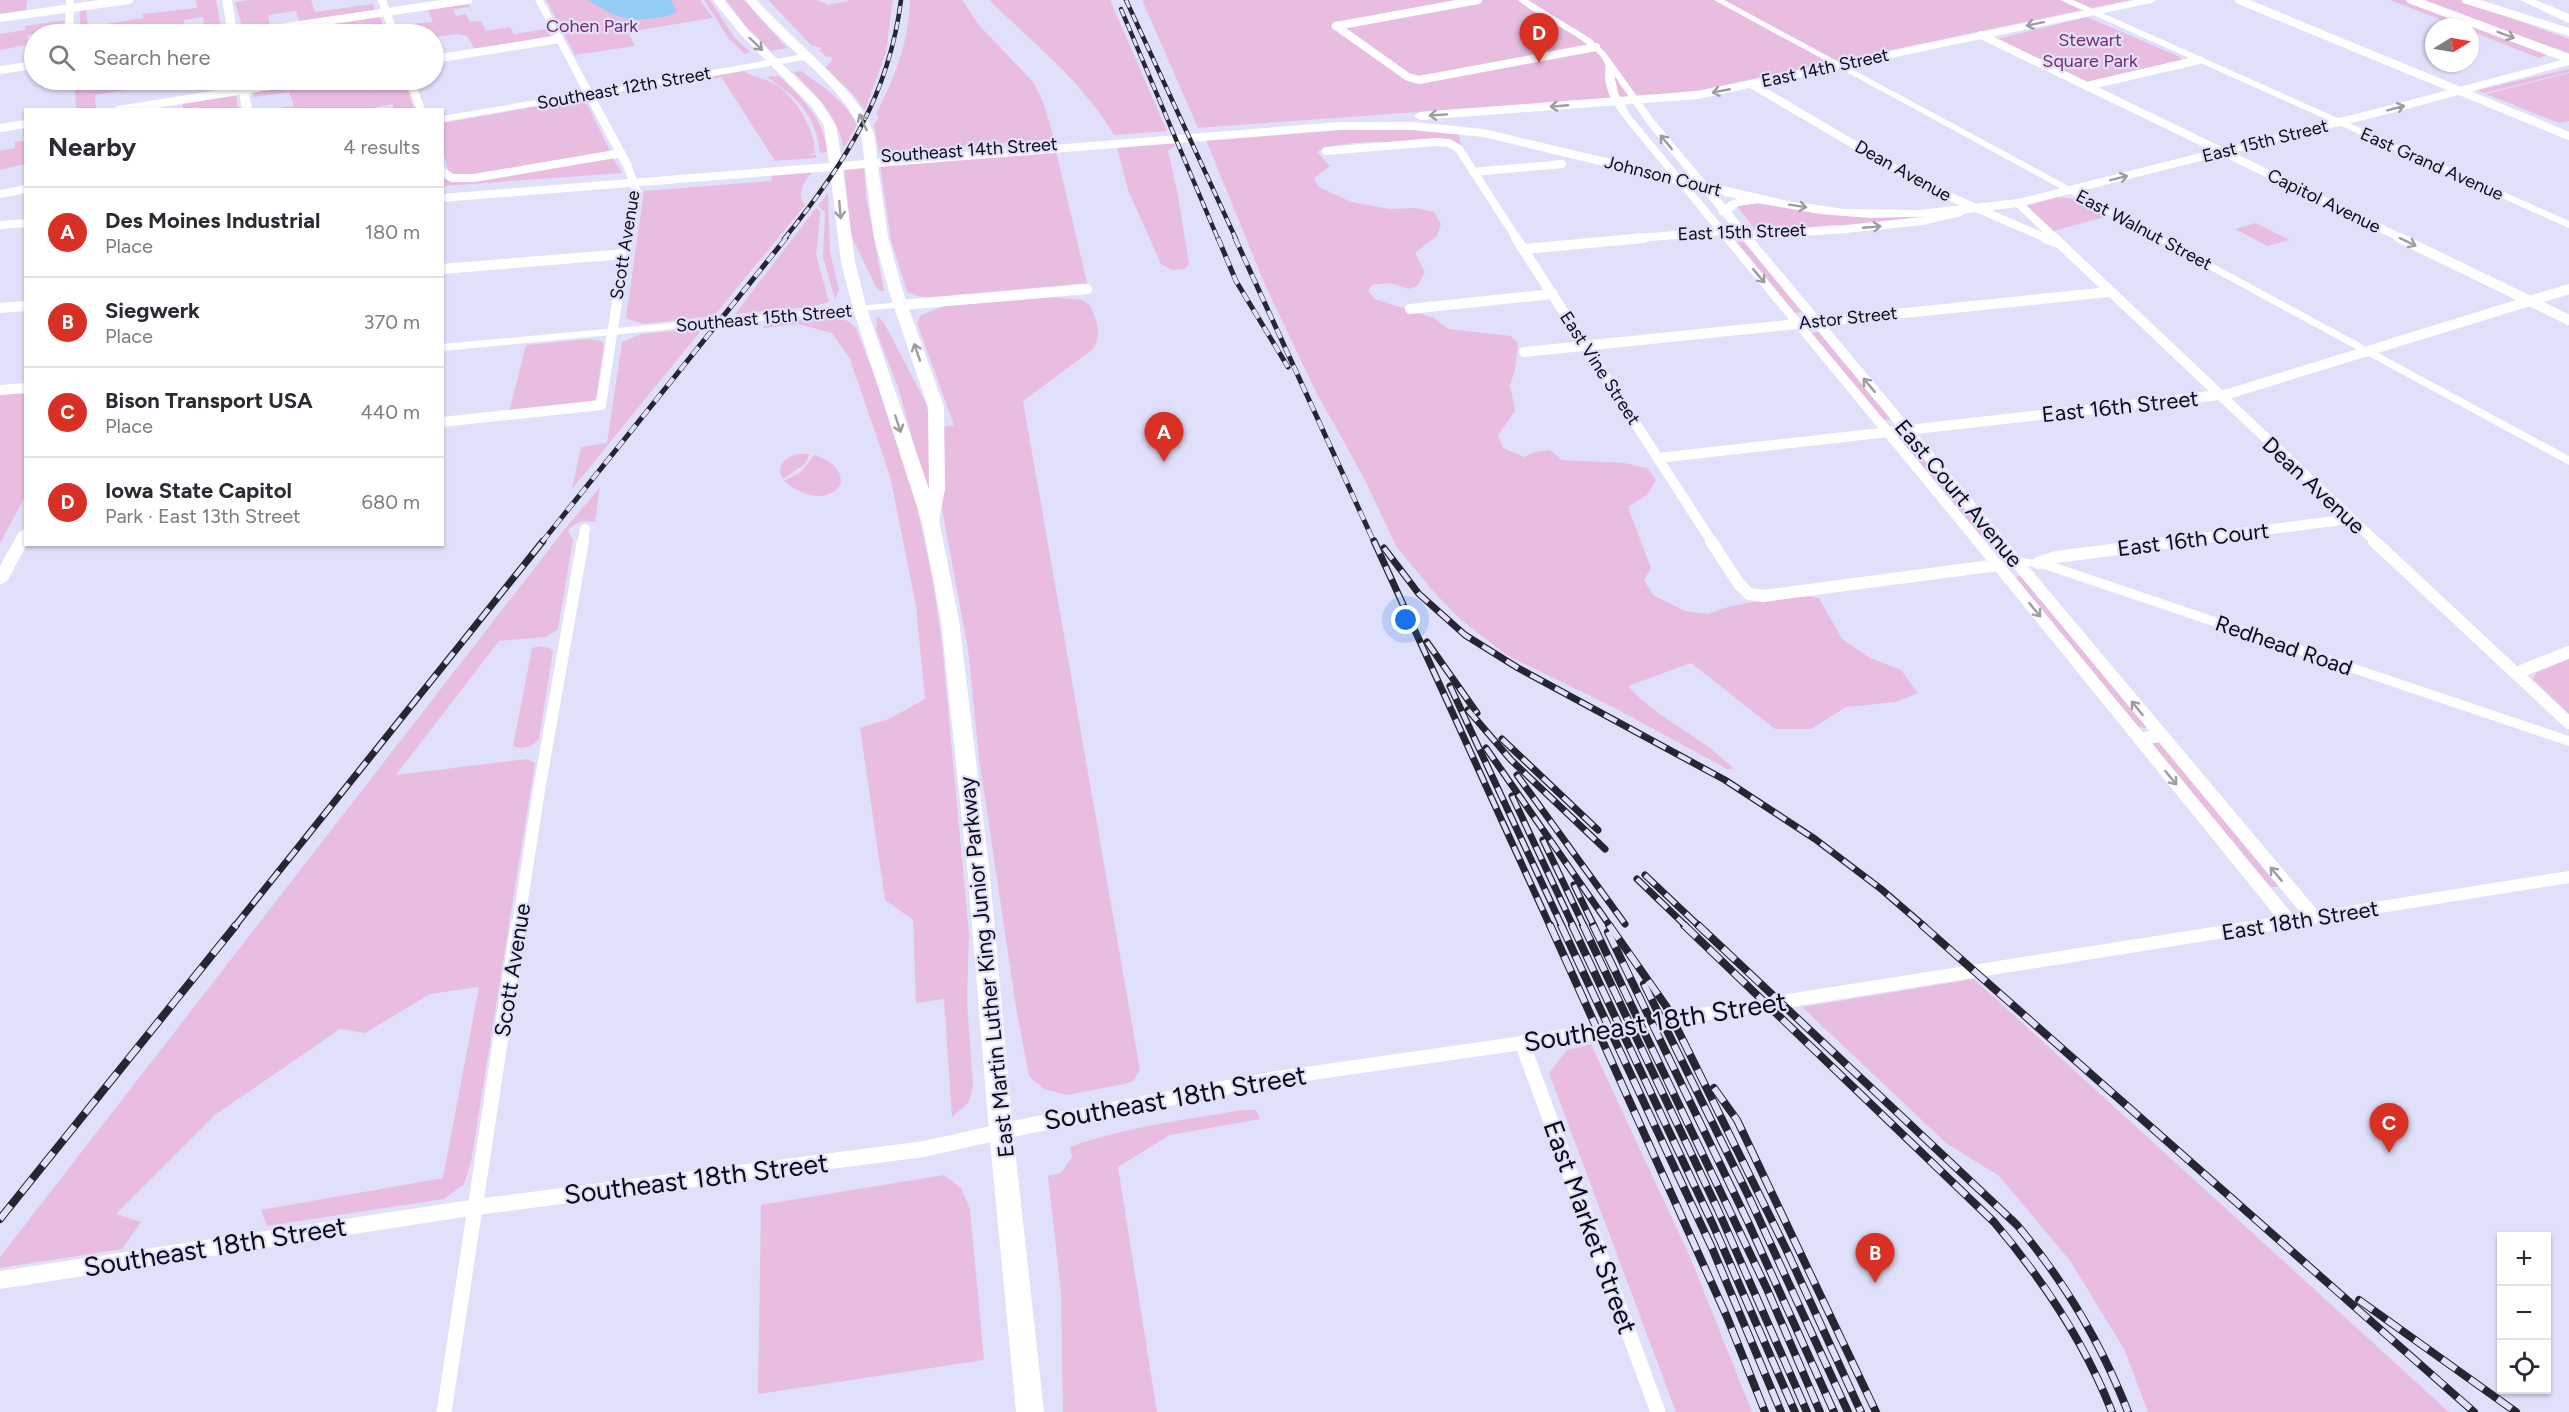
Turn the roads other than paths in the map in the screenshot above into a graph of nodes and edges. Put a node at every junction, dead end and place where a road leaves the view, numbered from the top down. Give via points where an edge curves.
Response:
1 (70, 0) edge
2 (129, 0) edge
3 (227, 0) edge
4 (382, 0) edge
5 (468, 0) edge
6 (540, 0) edge
7 (718, 0) edge
8 (751, 0) edge
9 (1478, 0) edge
10 (1522, 0) edge
11 (1718, 0) edge
12 (2065, 0) edge
13 (2151, 0) edge
14 (2239, 0) edge
15 (2412, 0) edge
16 (2467, 0) edge
17 (2482, 0) edge
18 (2511, 0) edge
19 (2526, 0) edge
20 (70, 9) junction
21 (386, 12) junction
22 (2092, 12) junction
23 (0, 18) edge
24 (2569, 20) edge
25 (69, 24) edge
26 (231, 24) edge
27 (306, 24) edge
28 (390, 24) edge
29 (2569, 32) edge
30 (1982, 35) junction
31 (560, 39) junction
32 (1596, 47) junction
33 (444, 57) edge
34 (804, 57) junction
35 (2199, 60) junction
36 (2569, 60) edge
37 (775, 63) junction
38 (1610, 65) junction
39 (1838, 65) junction
40 (24, 66) edge
41 (0, 70) edge
42 (1751, 84) junction
43 (2087, 86) junction
44 (217, 90) edge
45 (243, 90) edge
46 (414, 90) edge
47 (2458, 90) junction
48 (589, 94) junction
49 (1636, 101) junction
50 (1617, 102) junction
51 (128, 108) edge
52 (247, 108) edge
53 (420, 108) edge
54 (1496, 111) junction
55 (444, 119) edge
56 (2339, 122) junction
57 (24, 124) edge
58 (0, 128) edge
59 (1242, 131) junction
60 (1486, 134) junction
61 (2569, 136) edge
62 (1326, 151) dead end
63 (2223, 152) junction
64 (621, 153) junction
65 (1562, 164) dead end
66 (627, 165) joint
67 (1473, 172) junction
68 (444, 173) edge
69 (1679, 180) junction
70 (592, 182) junction
71 (1704, 186) junction
72 (24, 189) edge
73 (444, 190) edge
74 (2070, 190) junction
75 (0, 194) edge
76 (444, 198) edge
77 (1763, 200) junction
78 (2018, 203) junction
79 (1978, 210) junction
80 (1725, 212) junction
81 (1841, 212) joint
82 (1960, 212) junction
83 (24, 223) edge
84 (0, 225) edge
85 (2569, 225) edge
86 (24, 230) edge
87 (1721, 231) junction
88 (0, 232) edge
89 (1744, 236) junction
90 (2060, 245) junction
91 (1524, 249) junction
92 (625, 254) junction
93 (444, 269) edge
94 (2569, 289) edge
95 (1087, 290) dead end
96 (2109, 292) junction
97 (1553, 294) junction
98 (2530, 301) junction
99 (901, 305) junction
100 (24, 306) edge
101 (0, 308) edge
102 (860, 309) junction
103 (1410, 309) dead end
104 (2569, 320) edge
105 (1816, 321) junction
106 (1798, 323) junction
107 (611, 332) junction
108 (1587, 345) junction
109 (444, 348) edge
110 (2368, 351) junction
111 (1524, 352) dead end
112 (24, 388) edge
113 (0, 390) edge
114 (2219, 395) junction
115 (444, 422) edge
116 (1906, 430) junction
117 (1888, 432) junction
118 (1658, 458) junction
119 (2569, 461) edge
120 (2350, 519) junction
121 (932, 522) junction
122 (585, 529) dead end
123 (24, 536) edge
124 (2017, 562) junction
125 (2038, 563) junction
126 (1998, 565) junction
127 (0, 580) edge
128 (2569, 652) edge
129 (2516, 673) junction
130 (2569, 723) edge
131 (2160, 736) junction
132 (2139, 739) junction
133 (2569, 741) edge
134 (2569, 877) edge
135 (2314, 918) junction
136 (2289, 922) junction
137 (2031, 963) joint
138 (1522, 1043) junction
139 (1001, 1131) junction
140 (477, 1207) junction
141 (0, 1280) edge
142 (444, 1412) edge
143 (1030, 1412) edge
144 (1658, 1412) edge

1 - 20 street
2 - 20 street
3 - 26 main road
4 - 21 street
5 - 21 street
6 - 31 street, Scott Avenue
7 -> 37 main road, East Martin Luther King Junior Parkway
8 - 34 main road, East Martin Luther King Junior Parkway
9 - 32 street via 1336,26 1411,79 1419,80
10 - 32 street, East Court Avenue
11 - 39 street, East Walnut Street
12 - 22 main road, East Grand Avenue
13 - 22 main road, East 14th Street
14 - 47 street
15 -> 36 highway
16 - 29 highway
17 - 29 highway
18 - 24 highway
19 - 24 highway
20 - 23 street
20 - 25 street
21 - 27 street
21 - 28 street
22 -> 30 main road, East 14th Street
22 - 35 main road, East Grand Avenue
30 - 39 main road, East 14th Street
30 - 43 street, Capitol Avenue
31 - 33 street
31 - 48 street, Scott Avenue
32 - 38 street, East Court Avenue
34 - 37 street, Southeast 12th Street
99 -> 34 main road, East Martin Luther King Junior Parkway via 881,237 864,124 844,94
35 - 43 street
35 - 56 main road, East Grand Avenue
36 - 47 main road, East 15th Street
37 - 48 street, Southeast 12th Street
37 -> 102 main road, East Martin Luther King Junior Parkway via 817,105 830,126 843,239
38 - 49 street, East Court Avenue
38 - 50 street, East Court Avenue via 1609,79
39 - 42 main road, East 14th Street
39 - 74 street, East Walnut Street
40 - 41 street
42 -> 49 main road, East 14th Street
42 - 79 street, Dean Avenue via 1925,186
43 - 63 street, Capitol Avenue
44 - 51 street
45 - 52 main road
46 - 53 street
56 -> 47 main road, East 15th Street
47 - 61 street
48 - 55 street, Southeast 12th Street
48 - 64 street, Scott Avenue
49 - 50 main road, East 14th Street
71 -> 49 street, East Court Avenue
50 -> 54 main road, East 14th Street
50 - 69 street, East Court Avenue
54 -> 59 main road, Southeast 14th Street
54 - 60 main road via 1465,122 1470,129
56 - 63 main road, East 15th Street
56 - 85 main road, East Grand Avenue
57 - 58 street
59 - 60 main road, Southeast 14th Street via 1388,124
59 - 70 main road, Southeast 14th Street
60 - 69 main road, Johnson Court
62 - 67 street, East Vine Street via 1449,143 1459,149
74 -> 63 main road, East 15th Street
63 -> 98 street, Capitol Avenue
64 - 66 street, Scott Avenue
64 - 68 street via 474,178 452,178
65 - 67 street
66 - 92 street, Scott Avenue via 637,192
67 - 91 street, East Vine Street
69 - 71 main road, Johnson Court
69 - 87 street, East Court Avenue
70 - 73 main road, Southeast 14th Street
70 - 76 main road, Southeast 14th Street
71 - 77 main road, Johnson Court
71 - 80 street, East Court Avenue
72 - 75 street
74 - 78 main road, East 15th Street
74 - 110 street, East Walnut Street
77 - 80 main road via 1735,203
77 -> 81 main road, Johnson Court
78 - 79 main road, East 15th Street
78 - 90 street, Dean Avenue
79 - 82 main road, East 15th Street
79 - 90 street, Dean Avenue
80 - 89 street, East Court Avenue
81 - 82 main road, East 15th Street
89 -> 82 street, East 15th Street via 1922,221
83 - 84 main road
86 - 88 main road
87 - 89 street, East 15th Street
87 - 91 street, East 15th Street
87 -> 106 street, East Court Avenue
89 - 105 street, East Court Avenue
90 - 96 street, Dean Avenue
91 - 97 street, East Vine Street
92 - 93 street
92 - 107 street, Scott Avenue
94 - 98 street, East 16th Street
95 - 99 street, Southeast 15th Street
96 - 105 street, Astor Street
96 - 114 street, Dean Avenue
97 - 103 street
97 - 108 street, East Vine Street
98 - 104 street, Capitol Avenue
98 - 110 street, East 16th Street
99 - 102 street, Southeast 15th Street
121 -> 99 main road, East Martin Luther King Junior Parkway via 937,489 936,407
100 - 101 street
102 - 107 street, Southeast 15th Street
102 -> 121 main road, East Martin Luther King Junior Parkway
105 - 106 street, Astor Street
116 -> 105 street, East Court Avenue
106 - 108 street, Astor Street
106 - 117 street, East Court Avenue
107 - 109 street, Southeast 15th Street
107 - 115 street, Scott Avenue via 601,405
108 - 111 street, Astor Street
108 - 118 street, East Vine Street
110 - 114 street, East 16th Street
110 - 119 street, East Walnut Street
112 - 113 street
114 - 116 street, East 16th Street
114 - 120 street, Dean Avenue
116 - 117 street, East 16th Street
116 - 124 street, East Court Avenue
117 - 118 street, East 16th Street
117 - 126 street, East Court Avenue
118 - 126 street, East Vine Street via 1749,594 1763,596
120 - 125 street, East 16th Court via 2047,558
120 - 129 street, Dean Avenue
121 - 139 main road, East Martin Luther King Junior Parkway via 951,631 979,876
122 - 140 street, Scott Avenue via 540,790
123 - 127 main road
124 - 125 street, Redhead Road
124 - 126 street, Redhead Road
131 -> 124 street, East Court Avenue
125 - 133 street, Redhead Road
126 -> 132 street, East Court Avenue
128 - 129 street
129 - 130 street, Dean Avenue
131 - 132 street
135 -> 131 street, East Court Avenue
132 -> 136 street, East Court Avenue
134 - 135 street, East 18th Street
135 - 136 street, East 18th Street
136 - 137 street, East 18th Street
137 - 138 street, Southeast 18th Street
138 - 139 street, Southeast 18th Street via 1270,1079
138 - 144 street, East Market Street
139 - 140 street, Southeast 18th Street via 924,1149
139 - 143 main road, East Martin Luther King Junior Parkway
140 - 141 street, Southeast 18th Street
140 - 142 street, Scott Avenue

